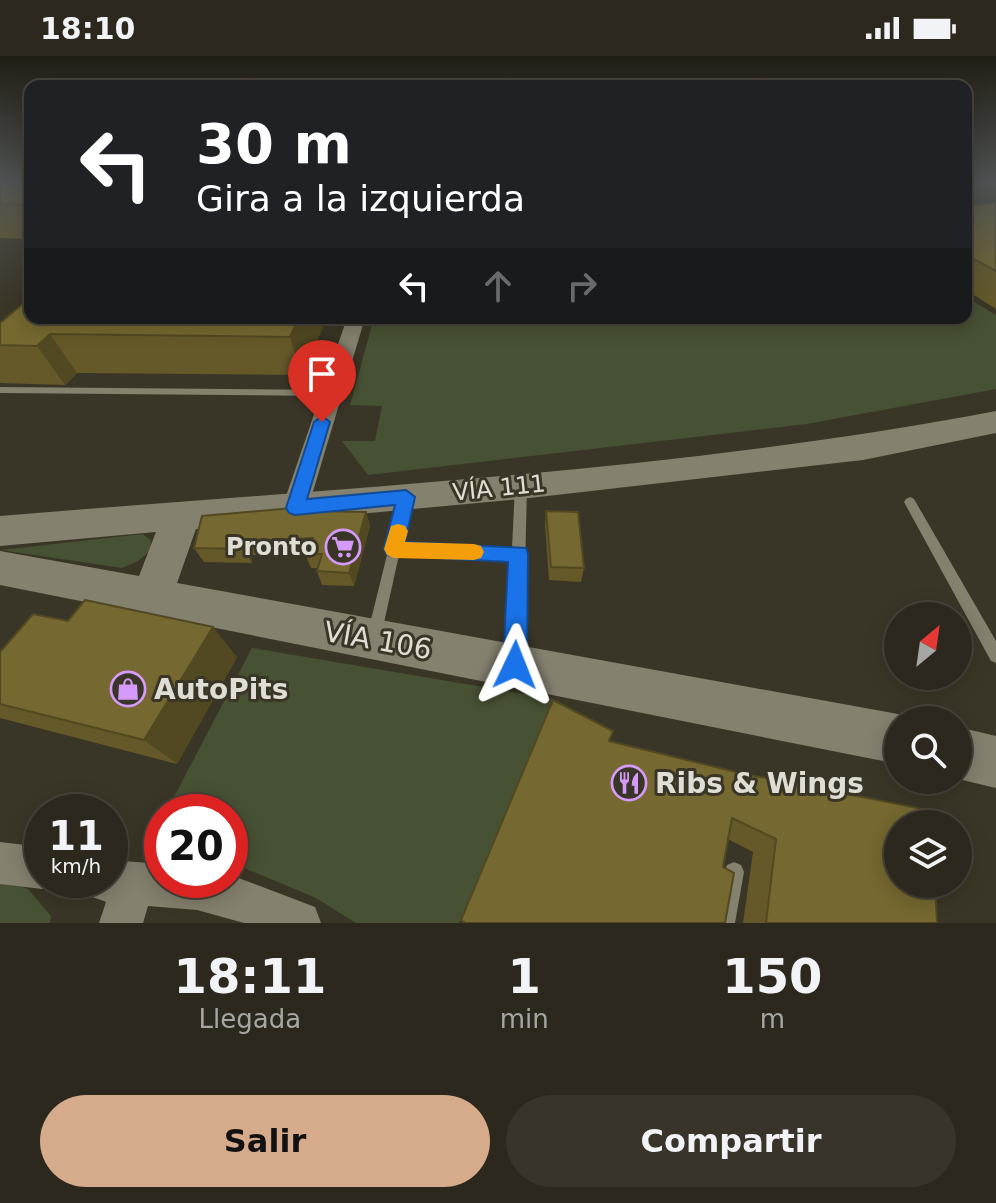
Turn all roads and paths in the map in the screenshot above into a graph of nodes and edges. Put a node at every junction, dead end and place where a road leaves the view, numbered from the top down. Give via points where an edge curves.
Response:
1 (354, 324) edge
2 (0, 390) edge
3 (331, 393) junction
4 (996, 422) edge
5 (521, 486) junction
6 (406, 497) junction
7 (910, 502) dead end
8 (295, 508) junction
9 (181, 518) junction
10 (0, 531) edge
11 (394, 549) junction
12 (518, 554) junction
13 (0, 568) edge
14 (151, 598) junction
15 (373, 639) junction
16 (996, 656) edge
17 (515, 665) junction
18 (884, 736) edge
19 (972, 756) edge
20 (996, 762) edge
21 (0, 863) edge
22 (24, 866) edge
23 (734, 872) edge
24 (128, 895) edge
25 (299, 923) edge
26 (725, 923) edge

1 - 3 street
2 - 3 lane
3 - 8 street
4 - 5 main road, VÍA 111 via 863,448
5 - 6 main road, VÍA 111
5 - 12 lane
6 - 8 main road, VÍA 111
6 - 11 lane
7 - 16 lane
8 - 9 main road, VÍA 111
9 - 10 main road, VÍA 111
9 - 14 main road
11 - 12 lane
11 - 15 lane
12 - 17 lane
13 - 14 main road, VÍA 106
14 - 15 main road, VÍA 106
15 - 17 main road, VÍA 106
17 - 18 main road, VÍA 106
19 - 20 main road
21 - 22 street
23 - 26 lane
24 - 25 street via 194,888 258,904

